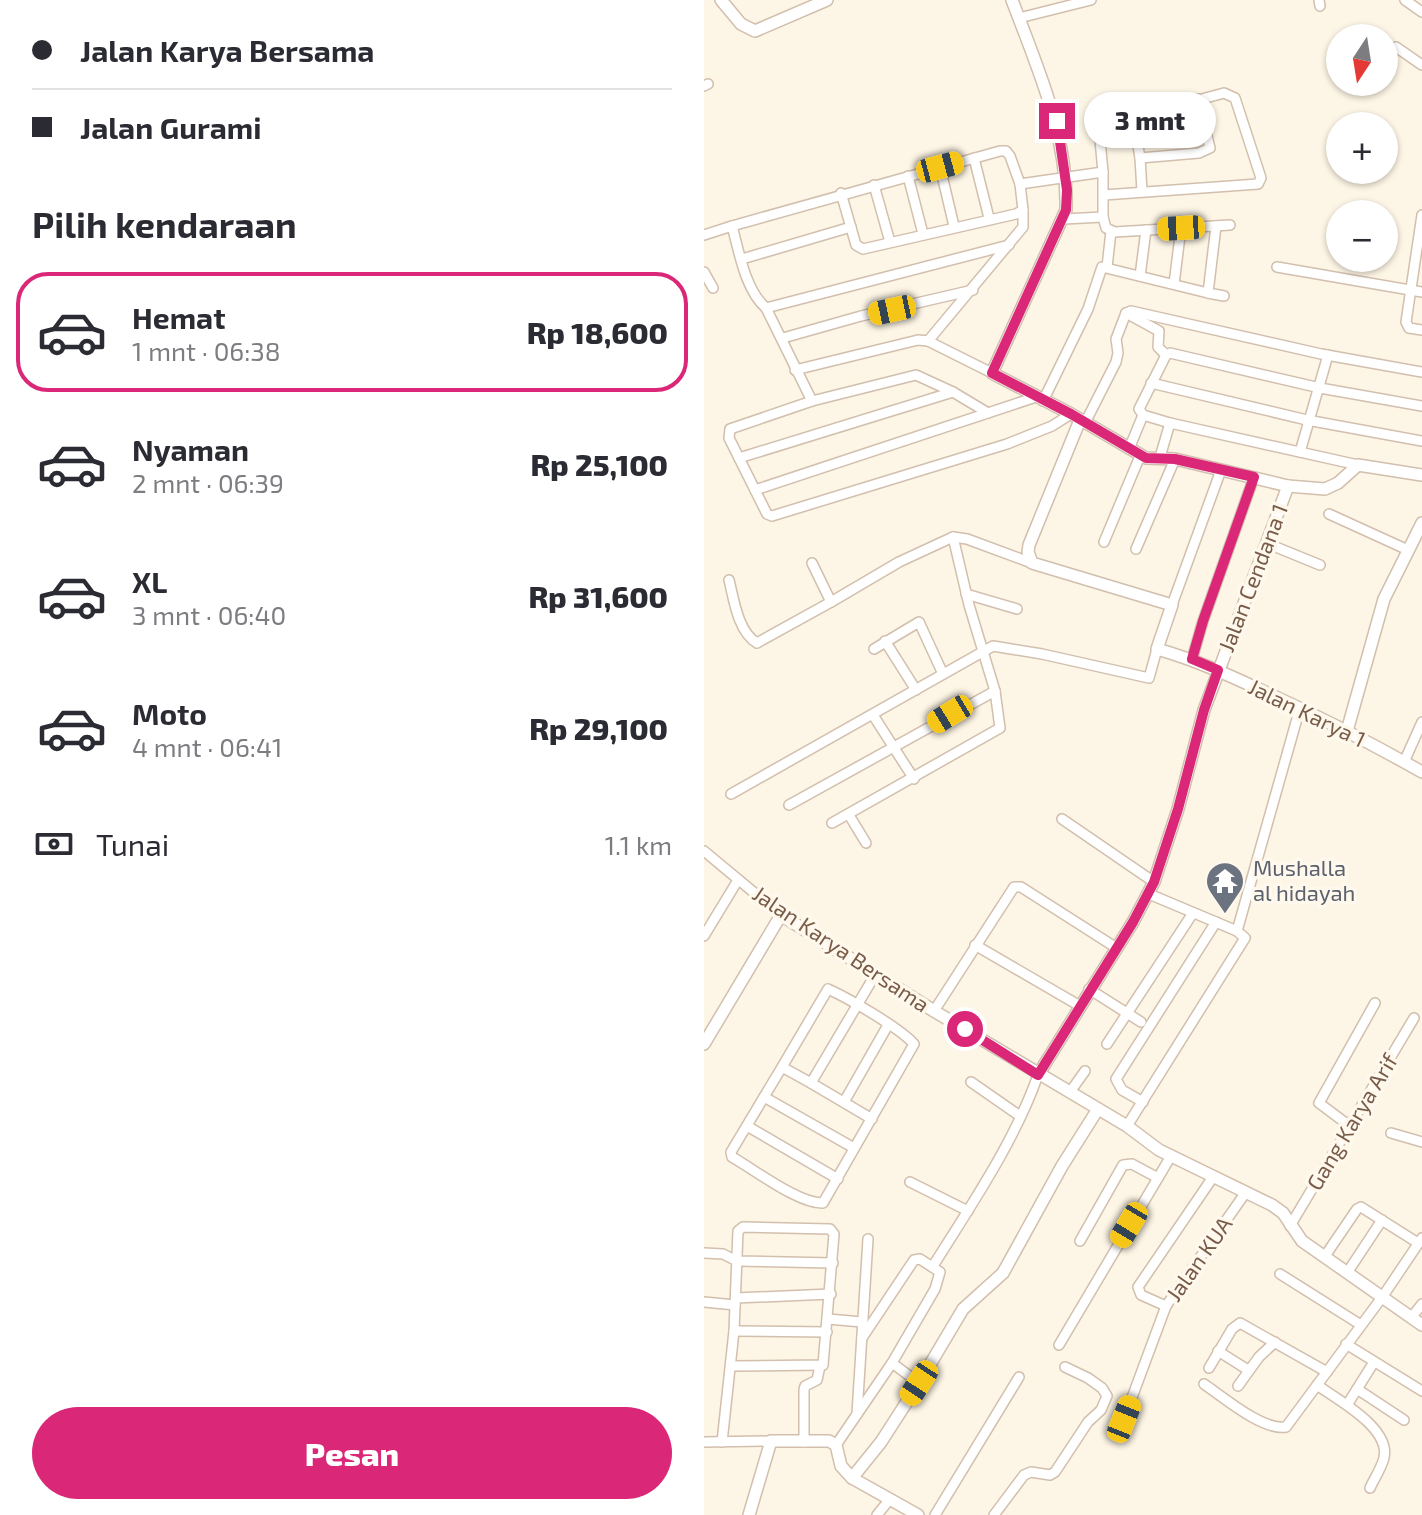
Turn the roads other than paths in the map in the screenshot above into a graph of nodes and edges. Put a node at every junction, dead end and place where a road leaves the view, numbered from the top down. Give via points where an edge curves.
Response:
1 (721, 0) edge
2 (827, 0) edge
3 (1012, 0) edge
4 (1091, 0) edge
5 (1405, 0) edge
6 (1422, 12) edge
7 (1019, 18) junction
8 (1398, 48) edge
9 (1422, 65) edge
10 (1198, 99) junction
11 (1133, 116) junction
12 (974, 158) junction
13 (1140, 158) junction
14 (940, 167) junction
15 (1103, 172) junction
16 (908, 176) junction
17 (1065, 176) junction
18 (1020, 184) junction
19 (874, 185) junction
20 (1142, 191) junction
21 (841, 193) junction
22 (1104, 195) junction
23 (1023, 210) junction
24 (1422, 215) edge
25 (1103, 217) junction
26 (989, 218) junction
27 (1064, 219) junction
28 (1230, 225) dead end
29 (732, 226) junction
30 (954, 226) junction
31 (1216, 226) junction
32 (851, 227) junction
33 (1181, 228) junction
34 (1146, 230) junction
35 (1111, 231) junction
36 (923, 234) junction
37 (704, 235) edge
38 (890, 242) junction
39 (1009, 245) junction
40 (704, 259) edge
41 (742, 259) junction
42 (1107, 267) junction
43 (1277, 267) dead end
44 (706, 274) edge
45 (1140, 276) junction
46 (1174, 284) junction
47 (713, 288) dead end
48 (973, 290) junction
49 (1410, 290) junction
50 (1422, 292) edge
51 (1208, 293) junction
52 (1224, 296) dead end
53 (766, 308) junction
54 (1126, 313) junction
55 (1422, 330) edge
56 (783, 338) junction
57 (928, 341) junction
58 (1166, 355) junction
59 (1328, 355) junction
60 (795, 370) junction
61 (1422, 372) edge
62 (992, 373) junction
63 (1151, 383) junction
64 (1320, 388) junction
65 (953, 392) junction
66 (1040, 399) junction
67 (812, 401) junction
68 (1422, 406) edge
69 (988, 413) junction
70 (1143, 415) junction
71 (1079, 419) junction
72 (1307, 420) junction
73 (1170, 423) junction
74 (1422, 441) edge
75 (1129, 449) junction
76 (1300, 452) junction
77 (1140, 456) junction
78 (1160, 457) junction
79 (739, 458) junction
80 (1175, 459) junction
81 (1358, 465) junction
82 (1221, 470) junction
83 (1422, 475) edge
84 (1254, 477) junction
85 (1288, 486) junction
86 (755, 490) junction
87 (1329, 514) dead end
88 (1421, 527) edge
89 (953, 537) junction
90 (1104, 542) dead end
91 (1266, 543) junction
92 (1136, 549) dead end
93 (1408, 550) junction
94 (812, 563) dead end
95 (1032, 563) junction
96 (1320, 565) dead end
97 (729, 580) dead end
98 (966, 594) junction
99 (831, 602) junction
100 (1172, 605) junction
101 (1017, 609) dead end
102 (885, 641) junction
103 (874, 649) dead end
104 (1157, 649) junction
105 (983, 650) junction
106 (1192, 659) junction
107 (1218, 670) junction
108 (943, 674) junction
109 (916, 690) junction
110 (995, 691) junction
111 (1300, 708) junction
112 (873, 715) junction
113 (1422, 722) edge
114 (1347, 731) junction
115 (893, 747) junction
116 (1404, 762) junction
117 (1422, 772) edge
118 (914, 779) junction
119 (731, 794) dead end
120 (789, 805) dead end
121 (849, 815) junction
122 (1062, 819) dead end
123 (832, 823) dead end
124 (866, 843) dead end
125 (704, 851) edge
126 (738, 880) junction
127 (1154, 882) junction
128 (1149, 894) junction
129 (1193, 913) junction
130 (781, 915) junction
131 (1216, 922) junction
132 (1237, 931) junction
133 (704, 936) edge
134 (975, 945) junction
135 (1115, 947) junction
136 (875, 975) junction
137 (1089, 989) junction
138 (1375, 1003) dead end
139 (857, 1005) junction
140 (1080, 1006) junction
141 (934, 1011) junction
142 (1126, 1012) junction
143 (1414, 1018) dead end
144 (1141, 1022) dead end
145 (888, 1025) junction
146 (704, 1044) edge
147 (1107, 1044) dead end
148 (782, 1067) junction
149 (1085, 1071) dead end
150 (1038, 1075) junction
151 (971, 1082) dead end
152 (811, 1083) junction
153 (1070, 1092) junction
154 (764, 1097) junction
155 (844, 1102) junction
156 (1143, 1102) junction
157 (1098, 1109) junction
158 (1020, 1116) junction
159 (872, 1119) junction
160 (747, 1126) junction
161 (1127, 1126) junction
162 (1351, 1127) junction
163 (1391, 1133) dead end
164 (1422, 1142) edge
165 (854, 1148) junction
166 (1171, 1156) junction
167 (1213, 1177) junction
168 (1158, 1178) junction
169 (838, 1179) junction
170 (910, 1182) dead end
171 (1246, 1192) junction
172 (968, 1211) junction
173 (1382, 1220) junction
174 (1290, 1226) junction
175 (868, 1239) dead end
176 (1420, 1240) edge
177 (1080, 1241) dead end
178 (704, 1253) edge
179 (1325, 1256) junction
180 (737, 1261) junction
181 (833, 1263) junction
182 (933, 1266) junction
183 (1347, 1273) junction
184 (1280, 1274) dead end
185 (831, 1294) junction
186 (1383, 1296) junction
187 (735, 1301) junction
188 (704, 1302) edge
189 (1422, 1304) edge
190 (1166, 1306) junction
191 (828, 1319) junction
192 (1417, 1321) edge
193 (862, 1322) junction
194 (1361, 1325) junction
195 (734, 1331) junction
196 (827, 1332) junction
197 (862, 1338) junction
198 (1275, 1342) junction
199 (1346, 1344) junction
200 (1059, 1345) dead end
201 (1218, 1351) junction
202 (1374, 1362) junction
203 (892, 1363) junction
204 (731, 1366) junction
205 (820, 1366) junction
206 (1065, 1367) dead end
207 (1209, 1368) dead end
208 (1248, 1370) junction
209 (1327, 1372) junction
210 (1019, 1377) dead end
211 (919, 1383) junction
212 (1204, 1384) dead end
213 (1317, 1385) junction
214 (1238, 1386) dead end
215 (1357, 1389) junction
216 (1422, 1391) edge
217 (1347, 1405) junction
218 (857, 1414) junction
219 (1124, 1419) dead end
220 (1404, 1420) dead end
221 (771, 1441) junction
222 (704, 1442) edge
223 (722, 1442) junction
224 (804, 1442) junction
225 (836, 1445) junction
226 (852, 1478) junction
227 (1370, 1488) dead end
228 (890, 1499) junction
229 (749, 1515) edge
230 (877, 1515) edge
231 (918, 1515) edge
232 (935, 1515) edge
233 (994, 1515) edge

1 - 2 street via 741,24 755,31
3 - 7 street
4 - 7 street
5 - 6 street
7 - 17 street via 1057,121
8 - 9 street
10 - 11 street
10 - 13 street via 1210,148
10 - 20 street via 1224,93 1235,98 1261,182
11 - 13 street
11 - 15 street via 1099,129
12 - 14 street
12 - 18 street via 1006,151
12 - 26 street
13 - 20 street
14 - 16 street
14 - 30 street
15 - 17 street
15 - 22 street
16 - 19 street
16 - 36 street
17 - 18 street
17 - 27 street
18 - 23 street
19 - 21 street
19 - 38 street
20 - 22 street
21 - 29 street
21 - 32 street
22 - 25 street
23 - 26 street
23 - 39 street via 1023,227
24 - 49 street
25 - 27 street
25 - 35 street
26 - 30 street
27 - 62 street
28 - 31 street
29 - 37 street
29 - 41 street
30 - 36 street
31 - 33 street
31 - 51 street
32 - 38 street via 860,248
32 - 41 street
33 - 34 street
33 - 46 street
34 - 35 street
34 - 45 street
35 - 42 street
36 - 38 street
39 - 48 street
39 - 53 street
40 - 44 street
41 - 53 street via 758,301
42 - 45 street
42 - 66 street via 1099,269 1088,309
43 - 49 street
44 - 47 street
45 - 46 street
46 - 51 street
48 - 56 street
48 - 57 street
49 - 50 street
49 - 55 street via 1406,326
51 - 52 street
53 - 56 street
54 - 58 street via 1159,331 1158,347
54 - 59 street
54 - 71 street via 1116,339 1116,362
56 - 60 street
57 - 60 street
57 - 62 street
58 - 63 street
58 - 64 street
59 - 61 street
59 - 64 street
60 - 67 street
62 - 66 street
63 - 70 street via 1139,409
63 - 72 street
64 - 68 street
64 - 72 street
65 - 67 street via 916,375
65 - 69 street
65 - 79 street
66 - 69 street
66 - 71 street
67 - 79 street via 730,429
69 - 86 street
70 - 73 street
70 - 75 street
71 - 75 street
71 - 86 street via 780,515 767,514
71 - 95 street via 1029,545
72 - 74 street
72 - 76 street
73 - 76 street
73 - 78 street
75 - 77 street
76 - 81 street
77 - 78 street
77 - 90 street
78 - 80 street
79 - 86 street
80 - 82 street
80 - 92 street
81 - 83 street
81 - 85 street via 1330,488
82 - 84 street
82 - 100 street
84 - 85 street
84 - 106 street
85 - 91 street, Jalan Cendana 1
87 - 93 street
88 - 93 street
89 - 95 street
89 - 98 street
89 - 99 street
91 - 96 street
91 - 107 street, Jalan Cendana 1
93 - 114 street via 1374,628
94 - 99 street
95 - 100 street
97 - 99 street via 739,616 757,643
98 - 101 street
98 - 105 street
100 - 104 street
102 - 103 street
102 - 108 street via 919,622
102 - 109 street
104 - 105 street via 1149,678 1000,645
104 - 106 street, Jalan Karya 1
105 - 108 street
105 - 110 street
106 - 107 street, Jalan Karya 1
107 - 111 street, Jalan Karya 1
107 - 127 street, Jalan Cendana 1
108 - 109 street
109 - 112 street
110 - 115 street
110 - 118 street via 999,730
111 - 114 street, Jalan Karya 1
111 - 132 street
112 - 115 street
112 - 119 street
113 - 116 street
114 - 116 street, Jalan Karya 1
115 - 118 street
115 - 120 street
116 - 117 street, Jalan Karya 1
118 - 121 street
121 - 123 street
121 - 124 street
122 - 127 street
125 - 126 street, Jalan Karya Bersama
126 - 130 street, Jalan Karya Bersama
126 - 133 street
127 - 128 street, Jalan Cendana 1
128 - 129 street
128 - 135 street, Jalan Cendana 1
129 - 131 street
129 - 142 street
130 - 136 street, Jalan Karya Bersama
130 - 146 street
131 - 132 street
131 - 156 street via 1116,1079 1122,1090
132 - 156 street via 1244,942
134 - 135 street via 1017,886
134 - 140 street
134 - 141 street
135 - 137 street, Jalan Cendana 1
136 - 139 street
136 - 141 street, Jalan Karya Bersama
137 - 140 street, Jalan Cendana 1
137 - 142 street
138 - 162 street via 1319,1103
139 - 145 street
139 - 148 street via 826,989
139 - 152 street
140 - 150 street, Jalan Cendana 1
141 - 150 street, Jalan Karya Bersama
142 - 144 street
142 - 147 street
143 - 162 street, Gang Karya Arif
145 - 155 street
145 - 159 street via 914,1044
148 - 152 street
148 - 154 street
149 - 153 street
150 - 153 street, Jalan Karya Bersama
150 - 158 street
151 - 158 street
152 - 155 street
153 - 157 street, Jalan Karya Bersama
154 - 160 street
154 - 165 street
155 - 159 street
156 - 161 street
157 - 161 street, Jalan Karya Bersama
157 - 211 street via 1003,1273 963,1309
158 - 172 street
159 - 165 street
160 - 169 street
160 - 169 street via 732,1157 818,1204
161 - 166 street, Jalan Karya Bersama
162 - 174 street, Gang Karya Arif
163 - 164 street
165 - 169 street
166 - 167 street, Jalan Karya Bersama
166 - 168 street
167 - 171 street, Jalan Karya Bersama
167 - 190 street via 1138,1287 1141,1295
168 - 177 street via 1132,1164 1123,1165
168 - 200 street
170 - 172 street
171 - 174 street, Jalan Karya Bersama via 1283,1213
171 - 190 street, Jalan KUA
172 - 182 street
173 - 176 street
173 - 179 street via 1357,1209
173 - 183 street
174 - 179 street, Jalan Karya Bersama
175 - 193 street
176 - 186 street
178 - 180 street
179 - 183 street, Jalan Karya Bersama
180 - 181 street
180 - 181 street via 737,1236 743,1227 828,1228 834,1234
180 - 187 street
181 - 185 street
182 - 197 street via 914,1260
182 - 203 street via 940,1279
183 - 186 street, Jalan Karya Bersama
184 - 194 street
185 - 187 street
185 - 191 street
186 - 192 street, Jalan Karya Bersama
186 - 194 street
187 - 188 street
187 - 195 street
189 - 192 street
190 - 219 street, Jalan KUA
191 - 193 street
191 - 196 street
193 - 197 street
194 - 199 street
195 - 196 street
195 - 204 street
196 - 205 street via 825,1362
197 - 218 street
198 - 201 street via 1240,1323
198 - 208 street
198 - 209 street
199 - 202 street
199 - 209 street
201 - 207 street
201 - 208 street
202 - 215 street
202 - 216 street
203 - 211 street
203 - 218 street
204 - 205 street
204 - 223 street
205 - 224 street via 817,1380 804,1390
206 - 233 street via 1102,1388 1107,1396 1101,1410 1055,1472 1024,1475
208 - 214 street
209 - 213 street
210 - 232 street
211 - 226 street
212 - 213 street via 1277,1428 1286,1427
213 - 217 street
215 - 217 street
215 - 220 street
217 - 227 street via 1369,1423 1384,1447
218 - 225 street
221 - 223 street
221 - 224 street
221 - 229 street
222 - 223 street
224 - 225 street
225 - 226 street via 838,1462
226 - 228 street
228 - 230 street
228 - 231 street

